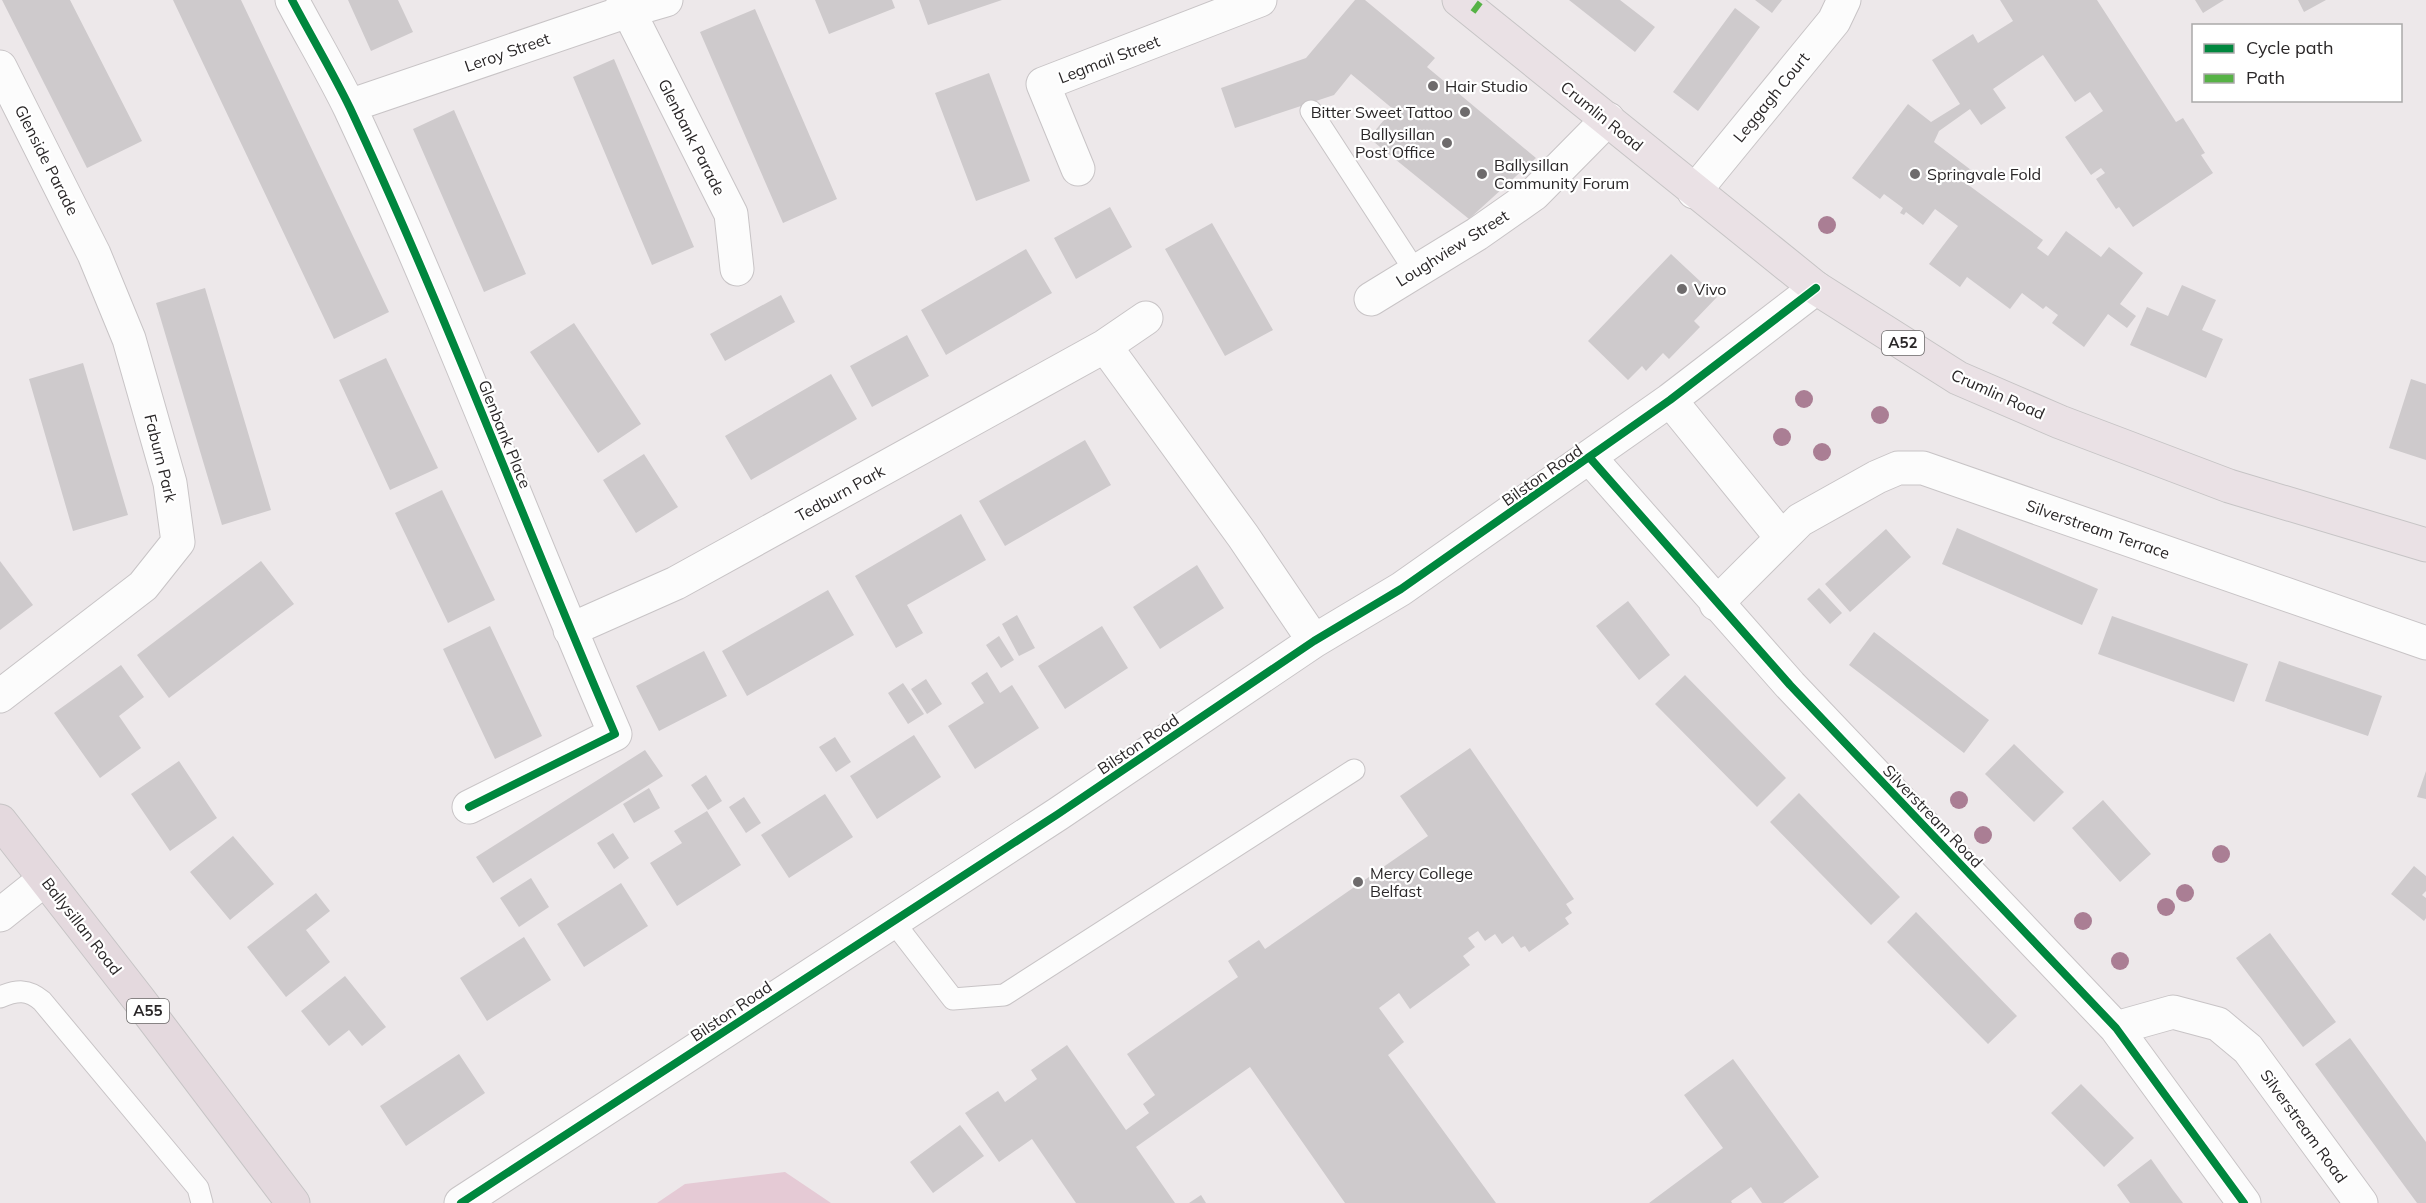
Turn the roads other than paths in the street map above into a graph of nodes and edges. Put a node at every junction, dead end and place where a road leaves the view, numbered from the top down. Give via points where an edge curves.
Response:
1 (292, 0) edge
2 (666, 0) edge
3 (1260, 0) edge
4 (1459, 0) edge
5 (1844, 0) edge
6 (625, 5) edge
7 (0, 67) edge
8 (349, 106) junction
9 (1311, 111) dead end
10 (1608, 119) junction
11 (1077, 169) dead end
12 (1694, 192) junction
13 (94, 254) joint
14 (737, 269) dead end
15 (1415, 271) junction
16 (1816, 288) junction
17 (1371, 299) dead end
18 (1146, 318) dead end
19 (1105, 346) junction
20 (1671, 400) junction
21 (1590, 458) junction
22 (1782, 538) junction
23 (2426, 545) edge
24 (1716, 604) junction
25 (570, 630) junction
26 (1314, 641) junction
27 (2426, 643) edge
28 (0, 696) edge
29 (1354, 770) dead end
30 (469, 807) dead end
31 (0, 821) edge
32 (45, 879) junction
33 (0, 915) edge
34 (892, 920) junction
35 (0, 997) edge
36 (2116, 1028) junction
37 (202, 1203) edge
38 (293, 1203) edge
39 (461, 1203) edge
40 (2244, 1203) edge
41 (2361, 1203) edge

1 - 8 street, Glenbank Place
2 - 6 street, Leroy Street
3 - 11 street, Legmail Street via 1043,84
4 - 10 main road, Crumlin Road / A52
5 - 12 street, Leggagh Court via 1834,21
6 - 8 street, Leroy Street
6 - 14 street, Glenbank Parade via 731,214
7 - 13 street, Glenside Parade
8 - 25 street, Glenbank Place via 460,356
9 - 15 lane
10 - 12 main road, Crumlin Road / A52
10 - 15 street, Loughview Street via 1534,194
12 - 16 main road, Crumlin Road / A52
13 - 28 street, Faburn Park via 129,339 170,483 178,542 143,586
15 - 17 street, Loughview Street
16 - 20 street, Bilston Road
16 - 23 main road, Crumlin Road / A52 via 1958,378 2060,422 2229,486
18 - 19 street, Tedburn Park
19 - 25 street, Tedburn Park via 676,583
19 - 26 street
20 - 21 street, Bilston Road
20 - 22 street
21 - 24 street, Silverstream Road
21 - 26 street, Bilston Road via 1401,589
22 - 24 street, Silverstream Terrace
22 - 27 street, Silverstream Terrace via 1800,520 1877,477 1899,468 1923,468
24 - 36 street, Silverstream Road
25 - 30 street, Glenbank Place via 615,734
26 - 34 street, Bilston Road via 1058,814
29 - 34 lane via 1004,995 953,999
31 - 32 highway, Ballysillan Road / A55
32 - 33 street
32 - 38 highway, Ballysillan Road / A55
34 - 39 street, Bilston Road
35 - 37 lane via 33,992 42,1001 198,1188
36 - 40 street, Silverstream Road
36 - 41 street, Silverstream Road via 2173,1012 2218,1024 2248,1049

